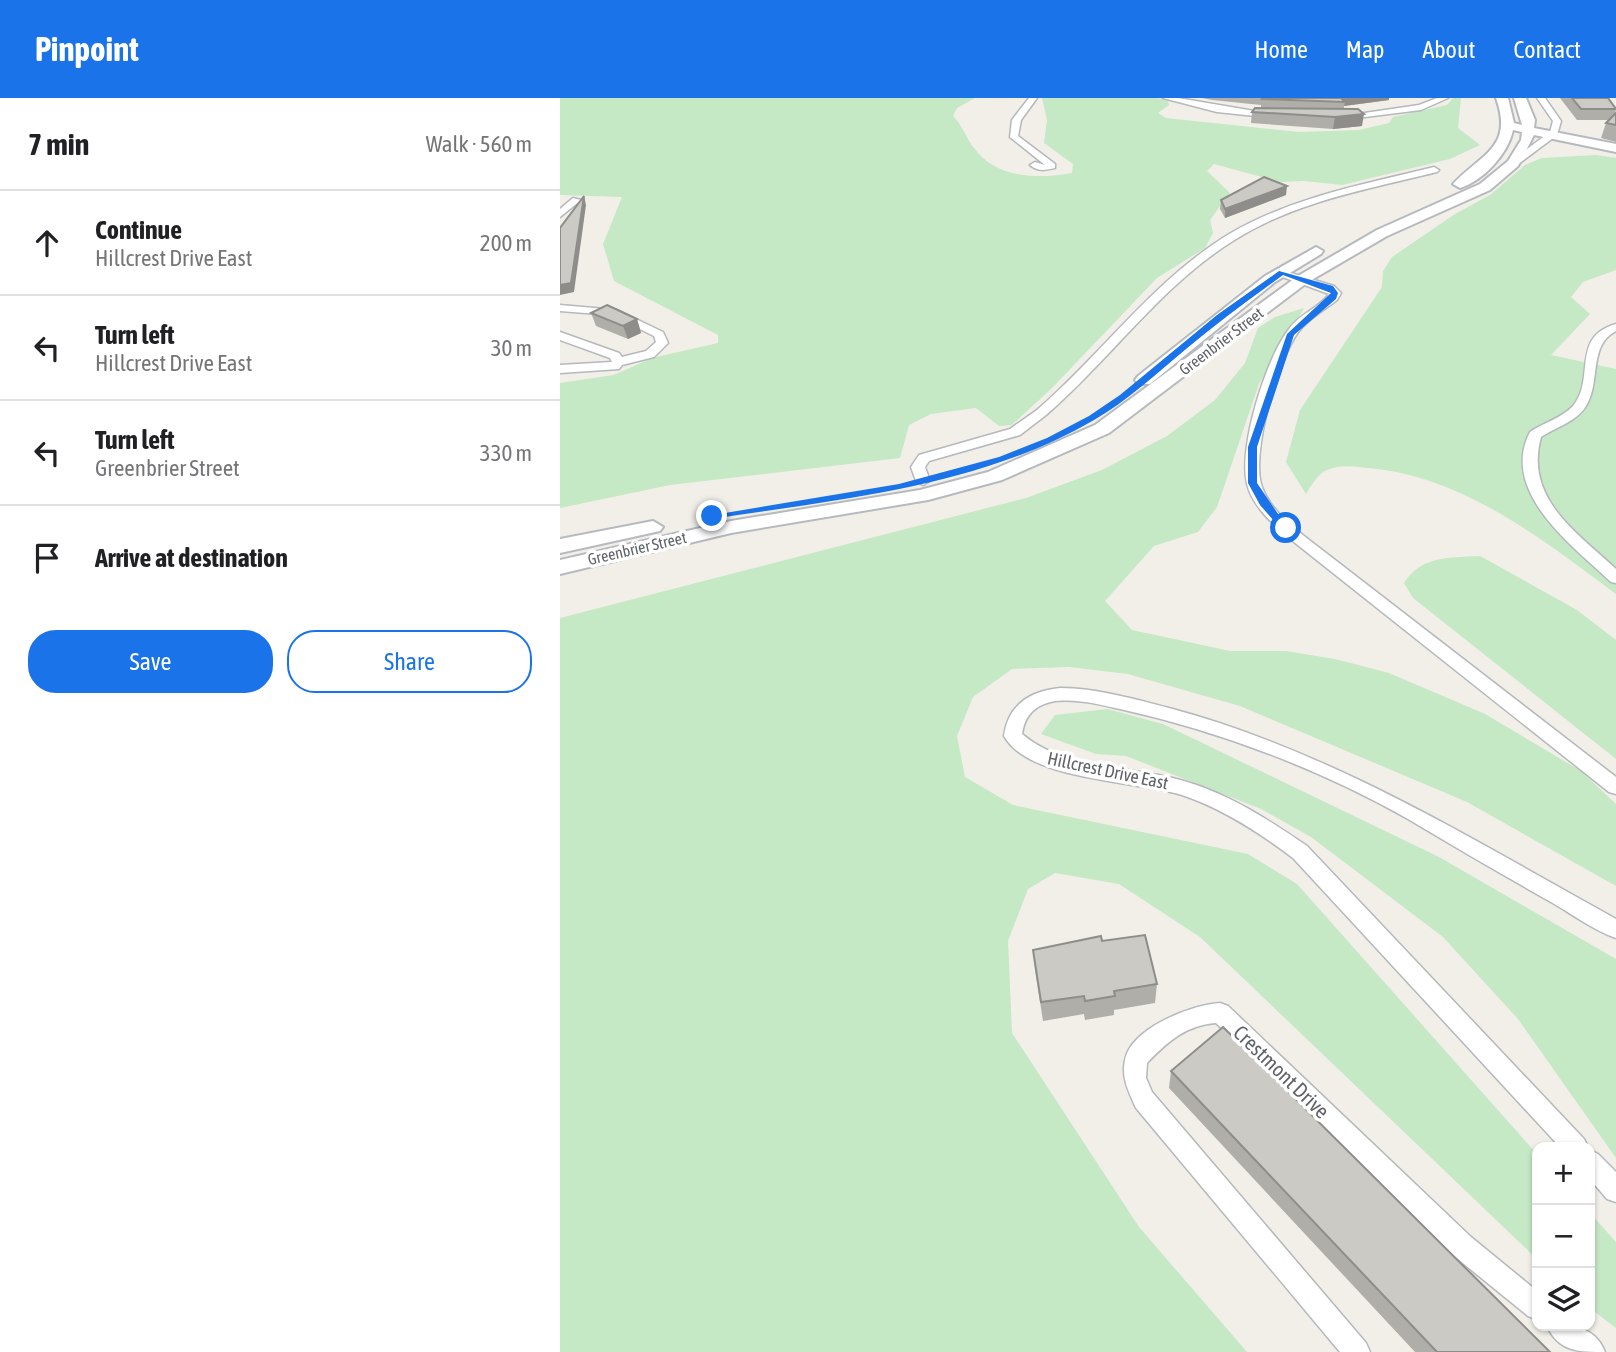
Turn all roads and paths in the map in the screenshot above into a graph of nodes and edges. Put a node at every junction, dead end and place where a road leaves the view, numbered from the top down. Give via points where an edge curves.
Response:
1 (1034, 98) edge
2 (1167, 98) edge
3 (1444, 98) edge
4 (1502, 98) edge
5 (1520, 98) edge
6 (1541, 98) edge
7 (1284, 116) edge
8 (1329, 117) edge
9 (1509, 127) junction
10 (1529, 129) junction
11 (1554, 133) junction
12 (1616, 148) edge
13 (1035, 165) dead end
14 (1506, 169) junction
15 (1434, 170) dead end
16 (576, 200) dead end
17 (560, 214) edge
18 (1282, 273) junction
19 (1303, 279) junction
20 (560, 307) edge
21 (1616, 327) edge
22 (560, 336) edge
23 (618, 362) junction
24 (560, 369) edge
25 (923, 481) junction
26 (560, 546) edge
27 (560, 567) edge
28 (1616, 578) edge
29 (1616, 787) edge
30 (1616, 929) edge
31 (1571, 1142) edge
32 (1595, 1167) edge
33 (1616, 1189) edge
34 (1532, 1303) edge
35 (1566, 1331) edge
36 (1357, 1352) edge
37 (1592, 1352) edge

1 - 13 street via 1015,121 1013,131 1052,166
2 - 7 street
3 - 8 street via 1421,107
4 - 9 main road
5 - 10 main road
6 - 11 street via 1557,121
9 - 10 main road
9 - 18 main road, Greenbrier Street via 1496,156 1461,183 1370,223
10 - 11 main road
10 - 14 main road, Greenbrier Street via 1523,150
11 - 12 main road
11 - 14 street
14 - 19 main road, Greenbrier Street via 1485,187 1382,233
15 - 25 street via 1321,197 1270,215 1244,230 1167,289 1024,426 924,458 918,467
16 - 17 street
18 - 19 street
18 - 25 main road, Greenbrier Street via 1092,418 1022,451
19 - 27 main road, Greenbrier Street via 1102,429 1008,471 921,496 731,527
19 - 29 street via 1335,293 1296,327 1285,345 1253,447 1252,483 1263,503 1307,545
20 - 23 street via 613,312 659,334 662,343 650,354
21 - 28 street via 1596,342 1579,407 1535,435 1528,461 1547,508
22 - 23 street via 615,356
23 - 24 street via 591,370
25 - 26 main road, Greenbrier Street
30 - 31 street, Hillcrest Drive East via 1402,808 1309,764 1209,726 1140,707 1057,694 1031,702 1014,725 1013,736 1034,754 1184,788 1218,801 1300,852
32 - 33 street
34 - 36 street, Crestmont Drive via 1462,1246 1220,1013 1197,1013 1159,1034 1136,1059 1135,1078 1144,1100
35 - 37 street

